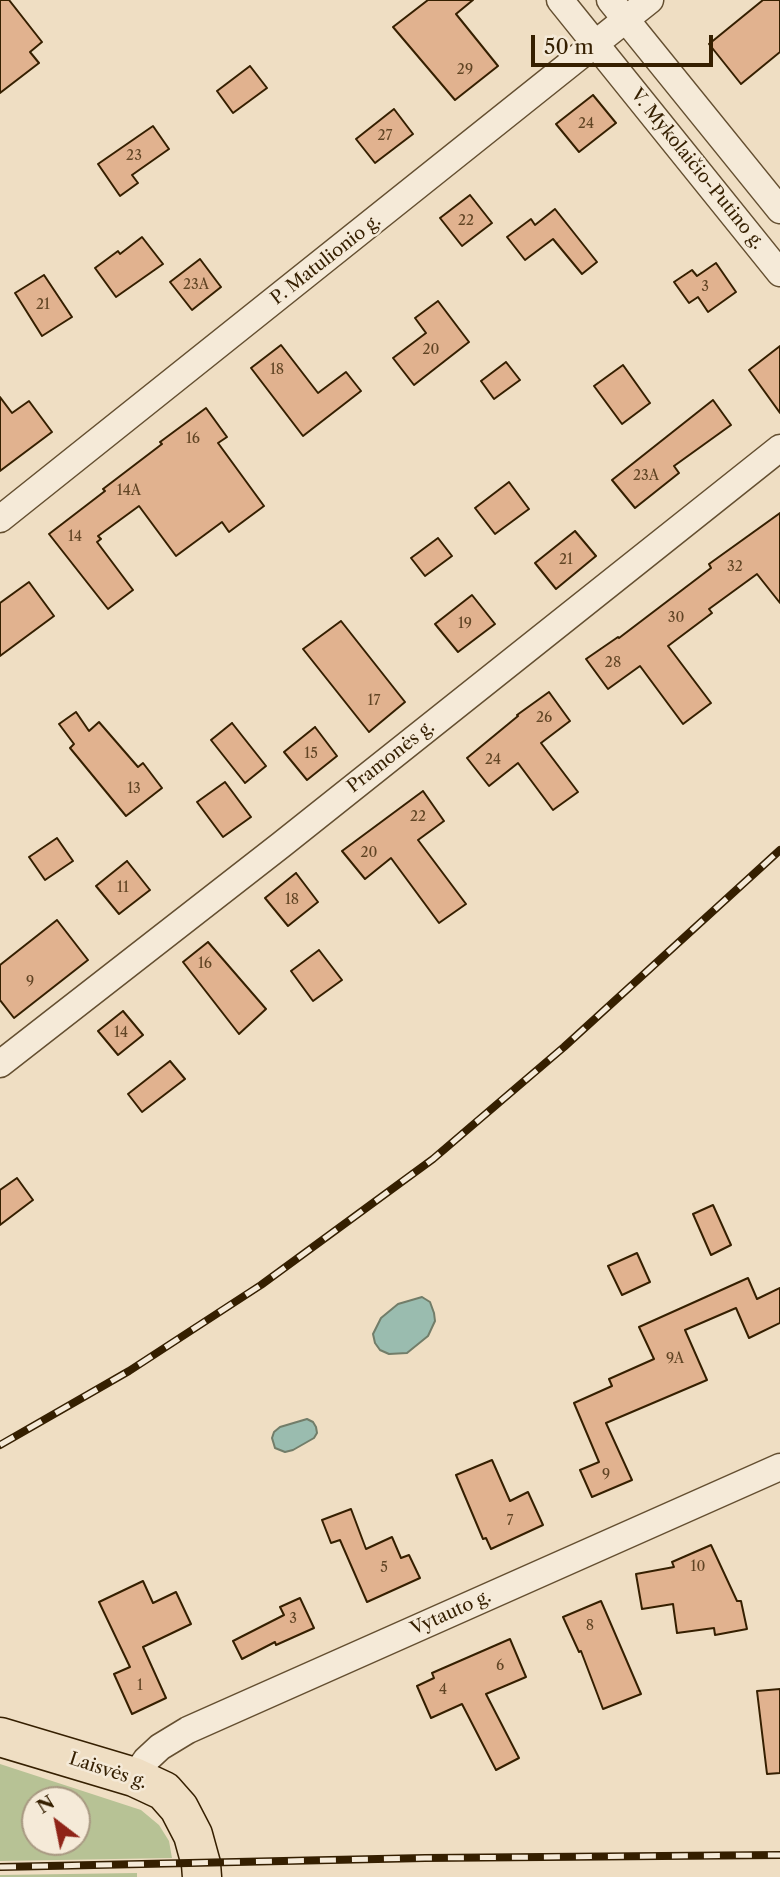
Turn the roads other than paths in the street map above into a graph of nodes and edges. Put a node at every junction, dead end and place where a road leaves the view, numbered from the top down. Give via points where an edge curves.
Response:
1 (560, 0) edge
2 (650, 0) edge
3 (618, 10) edge
4 (597, 45) junction
5 (780, 210) edge
6 (780, 273) edge
7 (780, 448) edge
8 (0, 519) edge
9 (0, 1064) edge
10 (780, 1467) edge
11 (0, 1737) edge
12 (134, 1777) junction
13 (202, 1877) edge

1 - 4 street, V. Mykolaičio-Putino g.
2 - 3 street, P. Matulionio g.
3 - 4 street, P. Matulionio g.
3 - 5 street
4 - 6 street, V. Mykolaičio-Putino g.
4 - 8 street, P. Matulionio g.
7 - 9 street, Pramonės g.
10 - 12 street, Vytauto g. via 188,1730 160,1747
11 - 12 main road, Laisvės g.
12 - 13 main road, Laisvės g. via 164,1791 179,1808 192,1835

